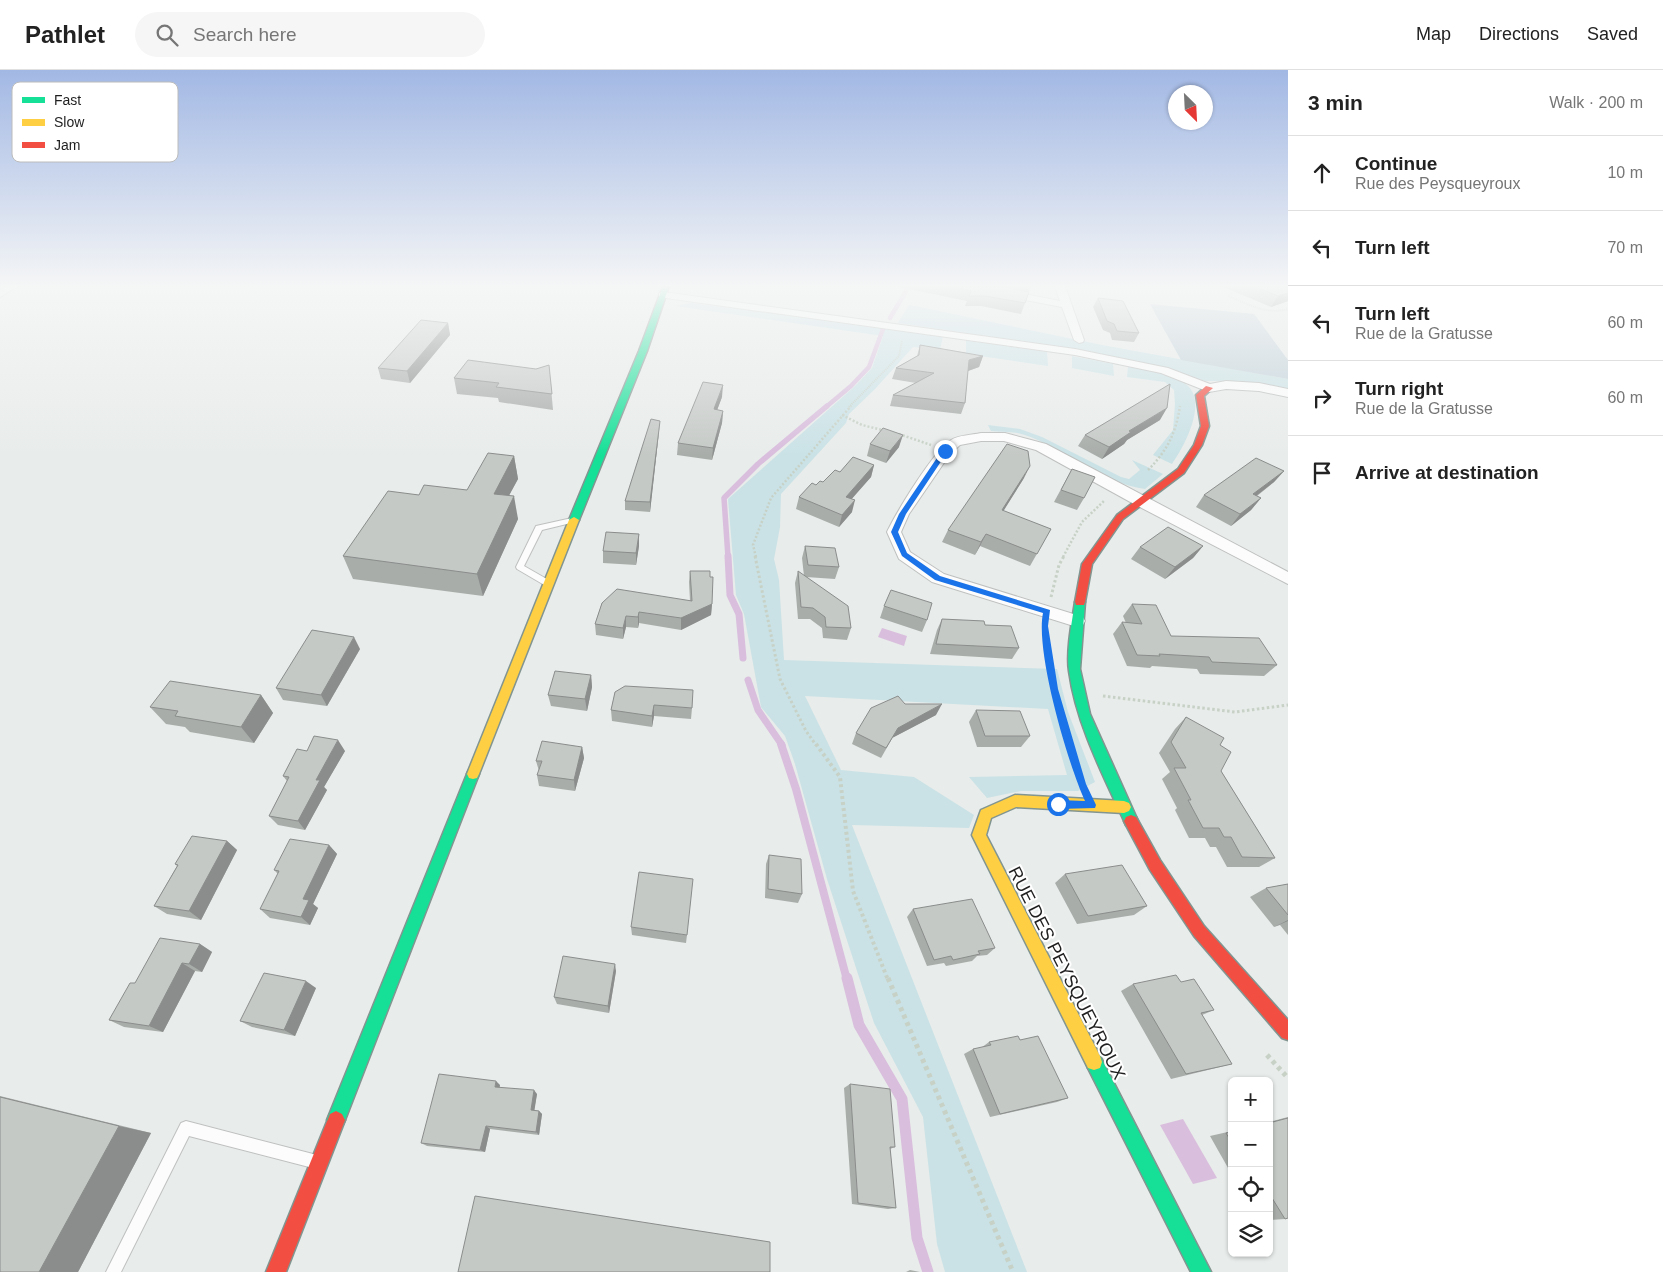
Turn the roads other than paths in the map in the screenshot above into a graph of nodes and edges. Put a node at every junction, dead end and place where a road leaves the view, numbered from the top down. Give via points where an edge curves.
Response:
1 (646, 342) edge
2 (1009, 342) edge
3 (1208, 388) junction
4 (1288, 393) edge
5 (1139, 501) junction
6 (575, 519) junction
7 (1288, 579) edge
8 (549, 584) junction
9 (1077, 621) junction
10 (1124, 806) junction
11 (1288, 1032) edge
12 (318, 1162) junction
13 (113, 1272) edge
14 (276, 1272) edge
15 (1201, 1272) edge

1 - 6 street
2 - 3 street via 1164,370
3 - 4 street via 1226,385 1260,387
3 - 5 street via 1200,395 1205,426 1198,445 1181,471
5 - 7 street
5 - 9 street via 1120,517 1088,564
5 - 9 street via 1041,447 1005,437 981,437 956,442 945,451 902,514 894,532 904,554 938,578
6 - 8 street
6 - 8 lane via 539,528 520,567
8 - 12 street
9 - 10 street via 1074,669 1084,714
10 - 11 street via 1155,865 1199,931
10 - 15 street, RUE DES PEYSQUEYROUX via 1015,801 986,814 979,835
12 - 13 lane via 186,1128
12 - 14 street

